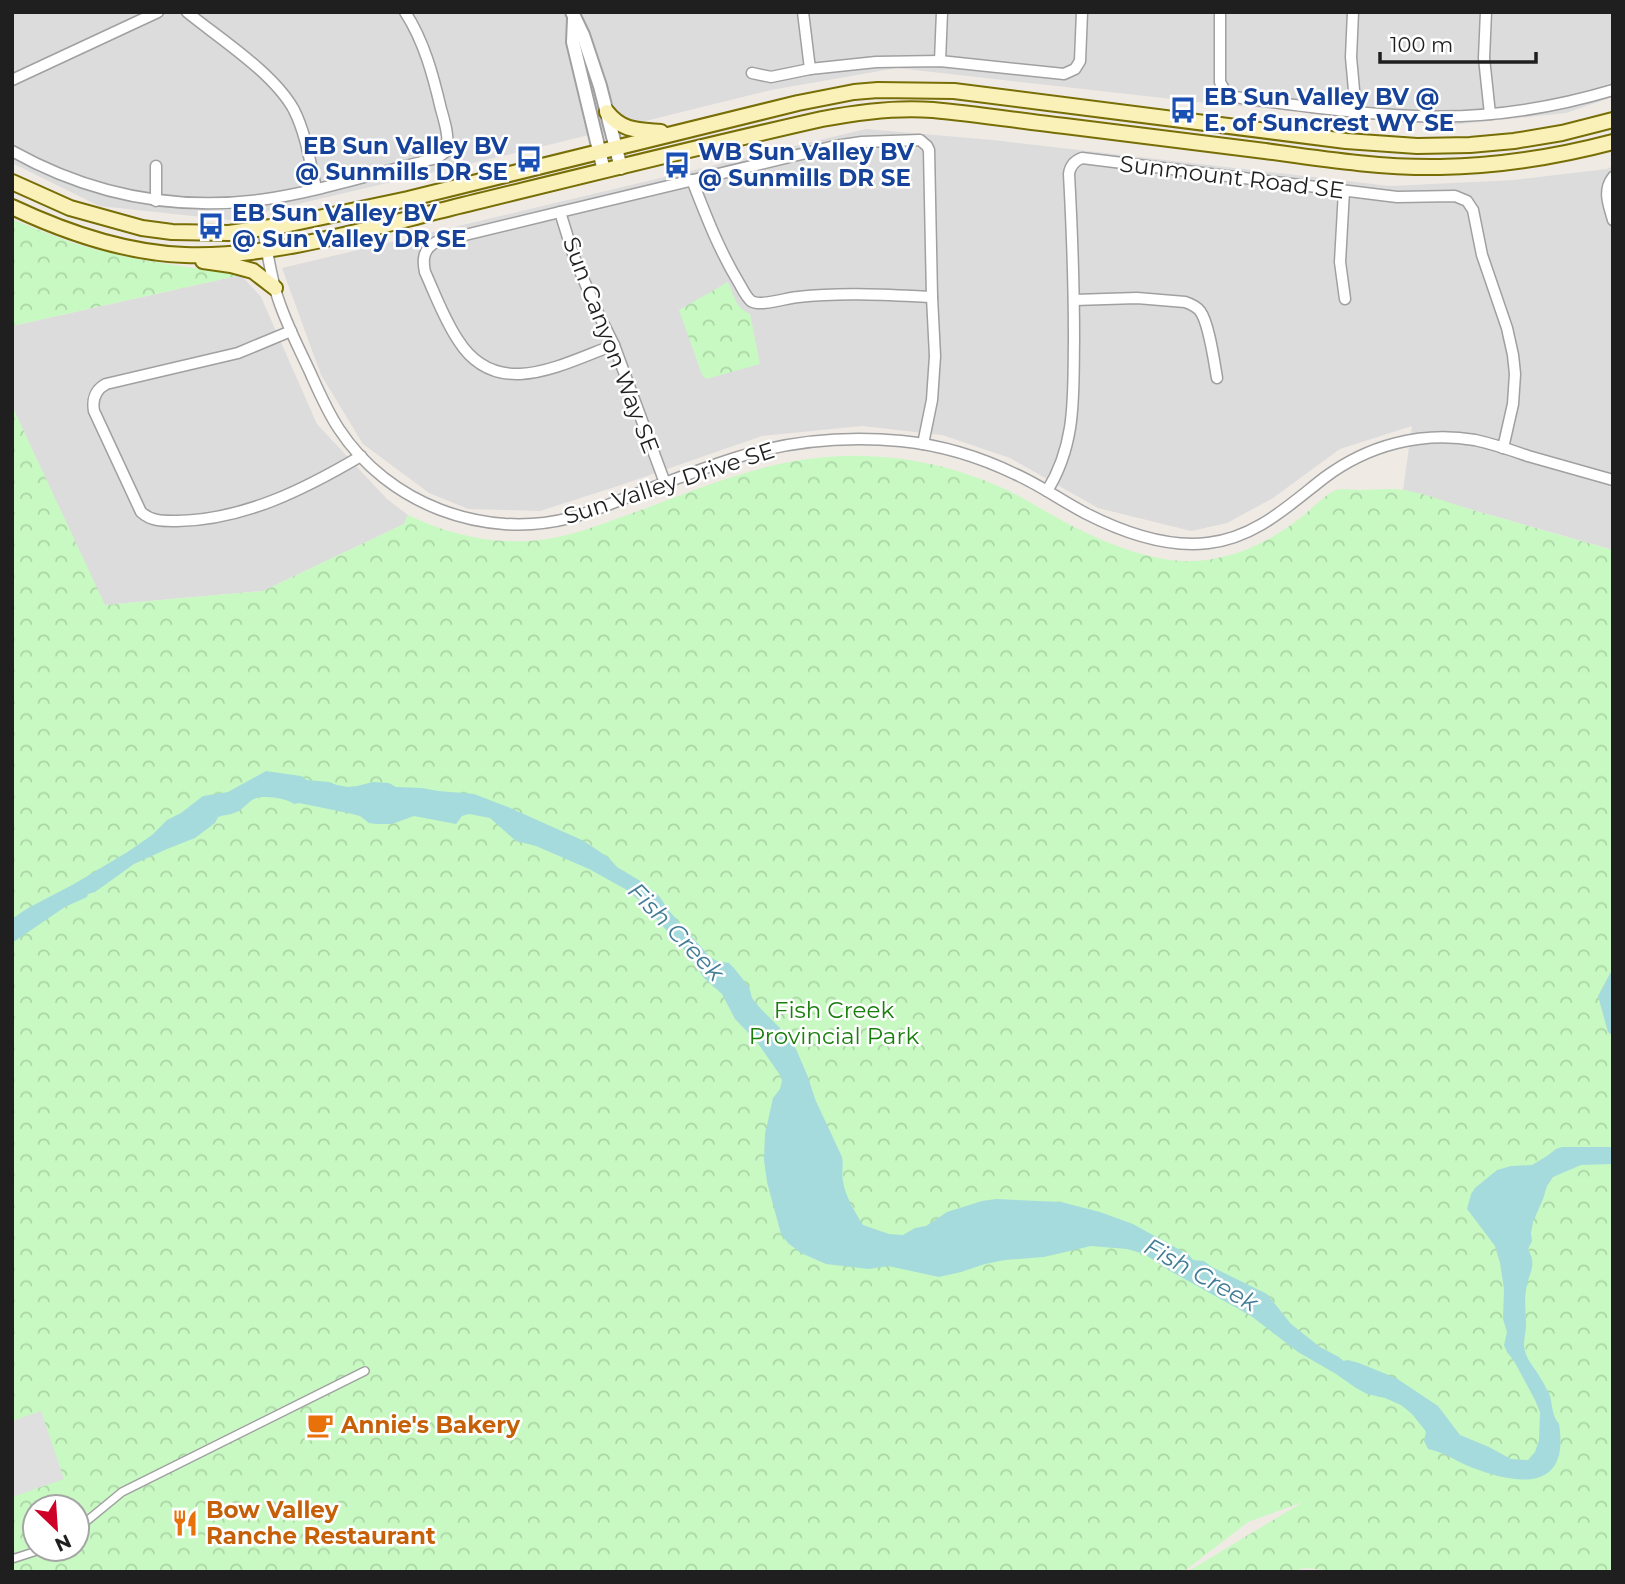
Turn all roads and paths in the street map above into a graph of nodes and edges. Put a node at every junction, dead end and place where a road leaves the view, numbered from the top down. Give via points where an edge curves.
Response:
1 (158, 12) edge
2 (187, 12) edge
3 (405, 12) edge
4 (803, 12) edge
5 (942, 12) edge
6 (1082, 12) edge
7 (1220, 12) edge
8 (1353, 12) edge
9 (1486, 12) edge
10 (573, 15) edge
11 (940, 61) junction
12 (810, 69) junction
13 (752, 72) dead end
14 (12, 80) edge
15 (1613, 90) edge
16 (607, 112) junction
17 (1356, 113) junction
18 (1490, 114) junction
19 (1613, 120) edge
20 (673, 133) junction
21 (1613, 142) edge
22 (615, 147) junction
23 (12, 151) edge
24 (599, 151) junction
25 (156, 166) dead end
26 (621, 168) junction
27 (604, 172) junction
28 (1613, 177) edge
29 (692, 180) junction
30 (12, 182) edge
31 (317, 188) junction
32 (1344, 191) junction
33 (156, 201) junction
34 (12, 207) edge
35 (560, 212) junction
36 (1613, 220) edge
37 (263, 229) junction
38 (267, 250) junction
39 (185, 255) junction
40 (275, 288) junction
41 (932, 297) junction
42 (1345, 299) dead end
43 (1074, 300) junction
44 (291, 331) junction
45 (614, 345) junction
46 (1217, 378) dead end
47 (923, 444) junction
48 (1503, 448) junction
49 (361, 456) junction
50 (1613, 480) edge
51 (665, 484) junction
52 (1047, 491) junction
53 (365, 1371) dead end
54 (91, 1517) edge

1 - 14 street
2 - 31 street via 283,94 300,124
3 - 31 street via 419,37 436,88 449,140 447,151 437,158
4 - 12 street
5 - 11 street
6 - 11 street via 1081,57 1068,73
7 - 17 street via 1220,77 1229,94
8 - 17 street
9 - 18 street via 1484,58
10 - 16 street
10 - 24 street via 573,42
11 - 12 street
12 - 13 street via 771,77
15 - 18 street via 1560,104
16 - 20 main road via 622,126
16 - 22 street
17 - 18 street via 1419,117
19 - 20 main road via 1503,142 1396,145 954,91 901,89 829,97
20 - 22 main road
21 - 26 main road via 1507,163 1415,167 910,110 822,119
22 - 24 main road
22 - 26 street
23 - 33 street via 87,185
24 - 27 street
24 - 37 main road via 408,199
25 - 33 street
26 - 27 main road
27 - 38 main road
28 - 36 street via 1606,188
29 - 35 street, Sun Canyon Way SE
29 - 41 street via 725,260 754,302 864,293
29 - 41 street, Sun Canyon Way SE via 835,146 920,141 930,154
30 - 37 main road via 70,208 142,228 206,234
31 - 33 street via 225,203
32 - 42 street via 1340,262
32 - 43 street, Sunmount Road SE via 1078,160 1069,174
32 - 48 street, Sunmount Road SE via 1397,197 1455,196 1471,204 1513,355 1513,404
34 - 39 main road via 118,246
35 - 45 street, Sun Canyon Way SE via 584,281
35 - 45 street via 436,242 425,252 425,272 458,341 492,369 517,375 537,373
37 - 38 street, Sun Valley Drive SE
38 - 39 main road
38 - 40 street, Sun Valley Drive SE
39 - 40 main road via 253,271
40 - 44 street, Sun Valley Drive SE
41 - 47 street, Sun Canyon Way SE via 935,356
43 - 46 street via 1137,298 1192,304 1205,320
43 - 52 street, Sunmount Road SE via 1072,422 1058,474
44 - 49 street, Sun Valley Drive SE via 327,410
44 - 49 street via 238,353 99,389 94,411 142,512 153,520 182,521 240,512
45 - 51 street, Sun Canyon Way SE
47 - 51 street, Sun Valley Drive SE via 862,439 797,444 732,459
47 - 52 street, Sun Valley Drive SE via 998,466
48 - 50 street, Sun Valley Drive SE
48 - 52 street, Sun Valley Drive SE via 1450,438 1379,448 1335,471 1261,526 1208,543 1165,541 1129,531
49 - 51 street, Sun Valley Drive SE via 424,503 487,523 566,519
53 - 54 street via 122,1492

